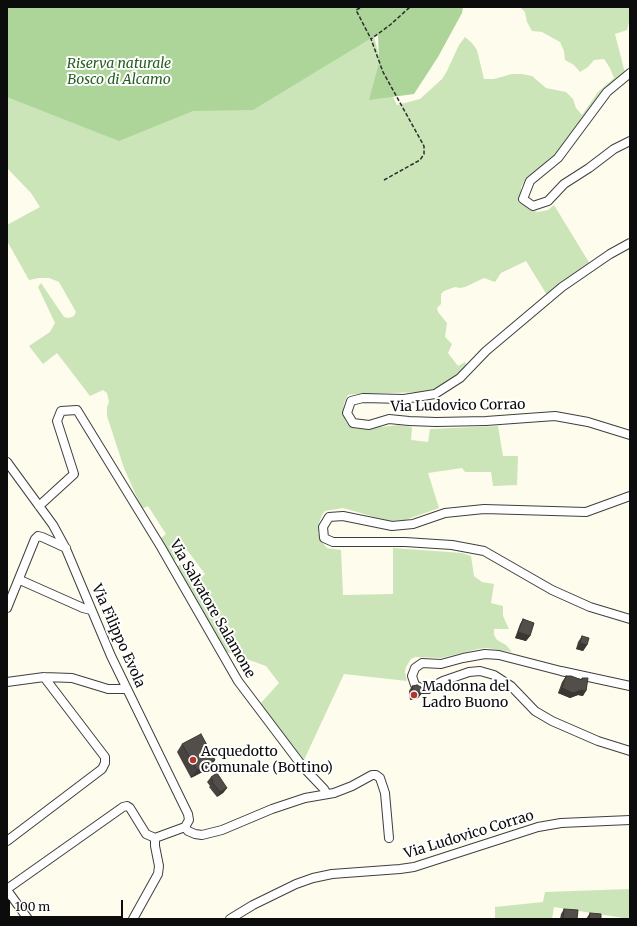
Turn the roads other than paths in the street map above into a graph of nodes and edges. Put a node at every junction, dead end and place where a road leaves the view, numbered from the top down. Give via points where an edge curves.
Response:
1 (630, 73) edge
2 (630, 141) edge
3 (630, 243) edge
4 (630, 435) edge
5 (7, 462) edge
6 (630, 496) edge
7 (39, 506) junction
8 (66, 549) junction
9 (20, 580) junction
10 (7, 608) edge
11 (92, 610) junction
12 (630, 619) edge
13 (44, 677) junction
14 (7, 682) edge
15 (630, 686) edge
16 (127, 689) junction
17 (630, 751) edge
18 (327, 794) junction
19 (630, 820) edge
20 (185, 827) junction
21 (155, 838) junction
22 (389, 838) dead end
23 (7, 841) edge
24 (7, 890) edge
25 (28, 919) edge
26 (133, 919) edge
27 (230, 919) edge

1 - 2 street via 607,92 558,158 530,181 523,199 533,206 548,201 564,184 614,149
3 - 4 street, Via Ludovico Corrao via 562,287 486,351 460,378 435,394 404,399 363,398 351,401 347,413 353,423 369,425 389,419 436,422 555,416 588,422
5 - 7 street, Via Filippo Evola
6 - 12 street via 586,512 484,509 445,513 413,524 392,526 336,516 329,517 323,527 324,538 333,542 405,542 484,550 552,590 590,607
7 - 8 street, Via Filippo Evola
7 - 18 street, Via Salvatore Salamone via 74,474 57,421 61,411 77,410 161,547 238,681 303,767
8 - 9 street via 38,536
8 - 11 street, Via Filippo Evola
9 - 10 street
9 - 11 street
11 - 16 street, Via Filippo Evola
13 - 14 street
13 - 16 street via 79,679 108,689
13 - 23 street via 104,757 105,763 102,769
15 - 17 street via 499,655 485,654 441,664 422,663 414,668 412,676 415,684 423,689 469,672 480,671 494,675 511,686 535,711 552,721 598,741
16 - 20 street, Via Filippo Evola via 188,814
18 - 20 street via 305,798 222,830 202,835 188,831
18 - 22 street via 376,775 380,778 386,793
19 - 27 street, Via Ludovico Corrao via 546,825 414,867 313,878 296,884
20 - 21 street
21 - 24 street via 146,834 130,808 123,806
21 - 26 street via 158,874
24 - 25 street

